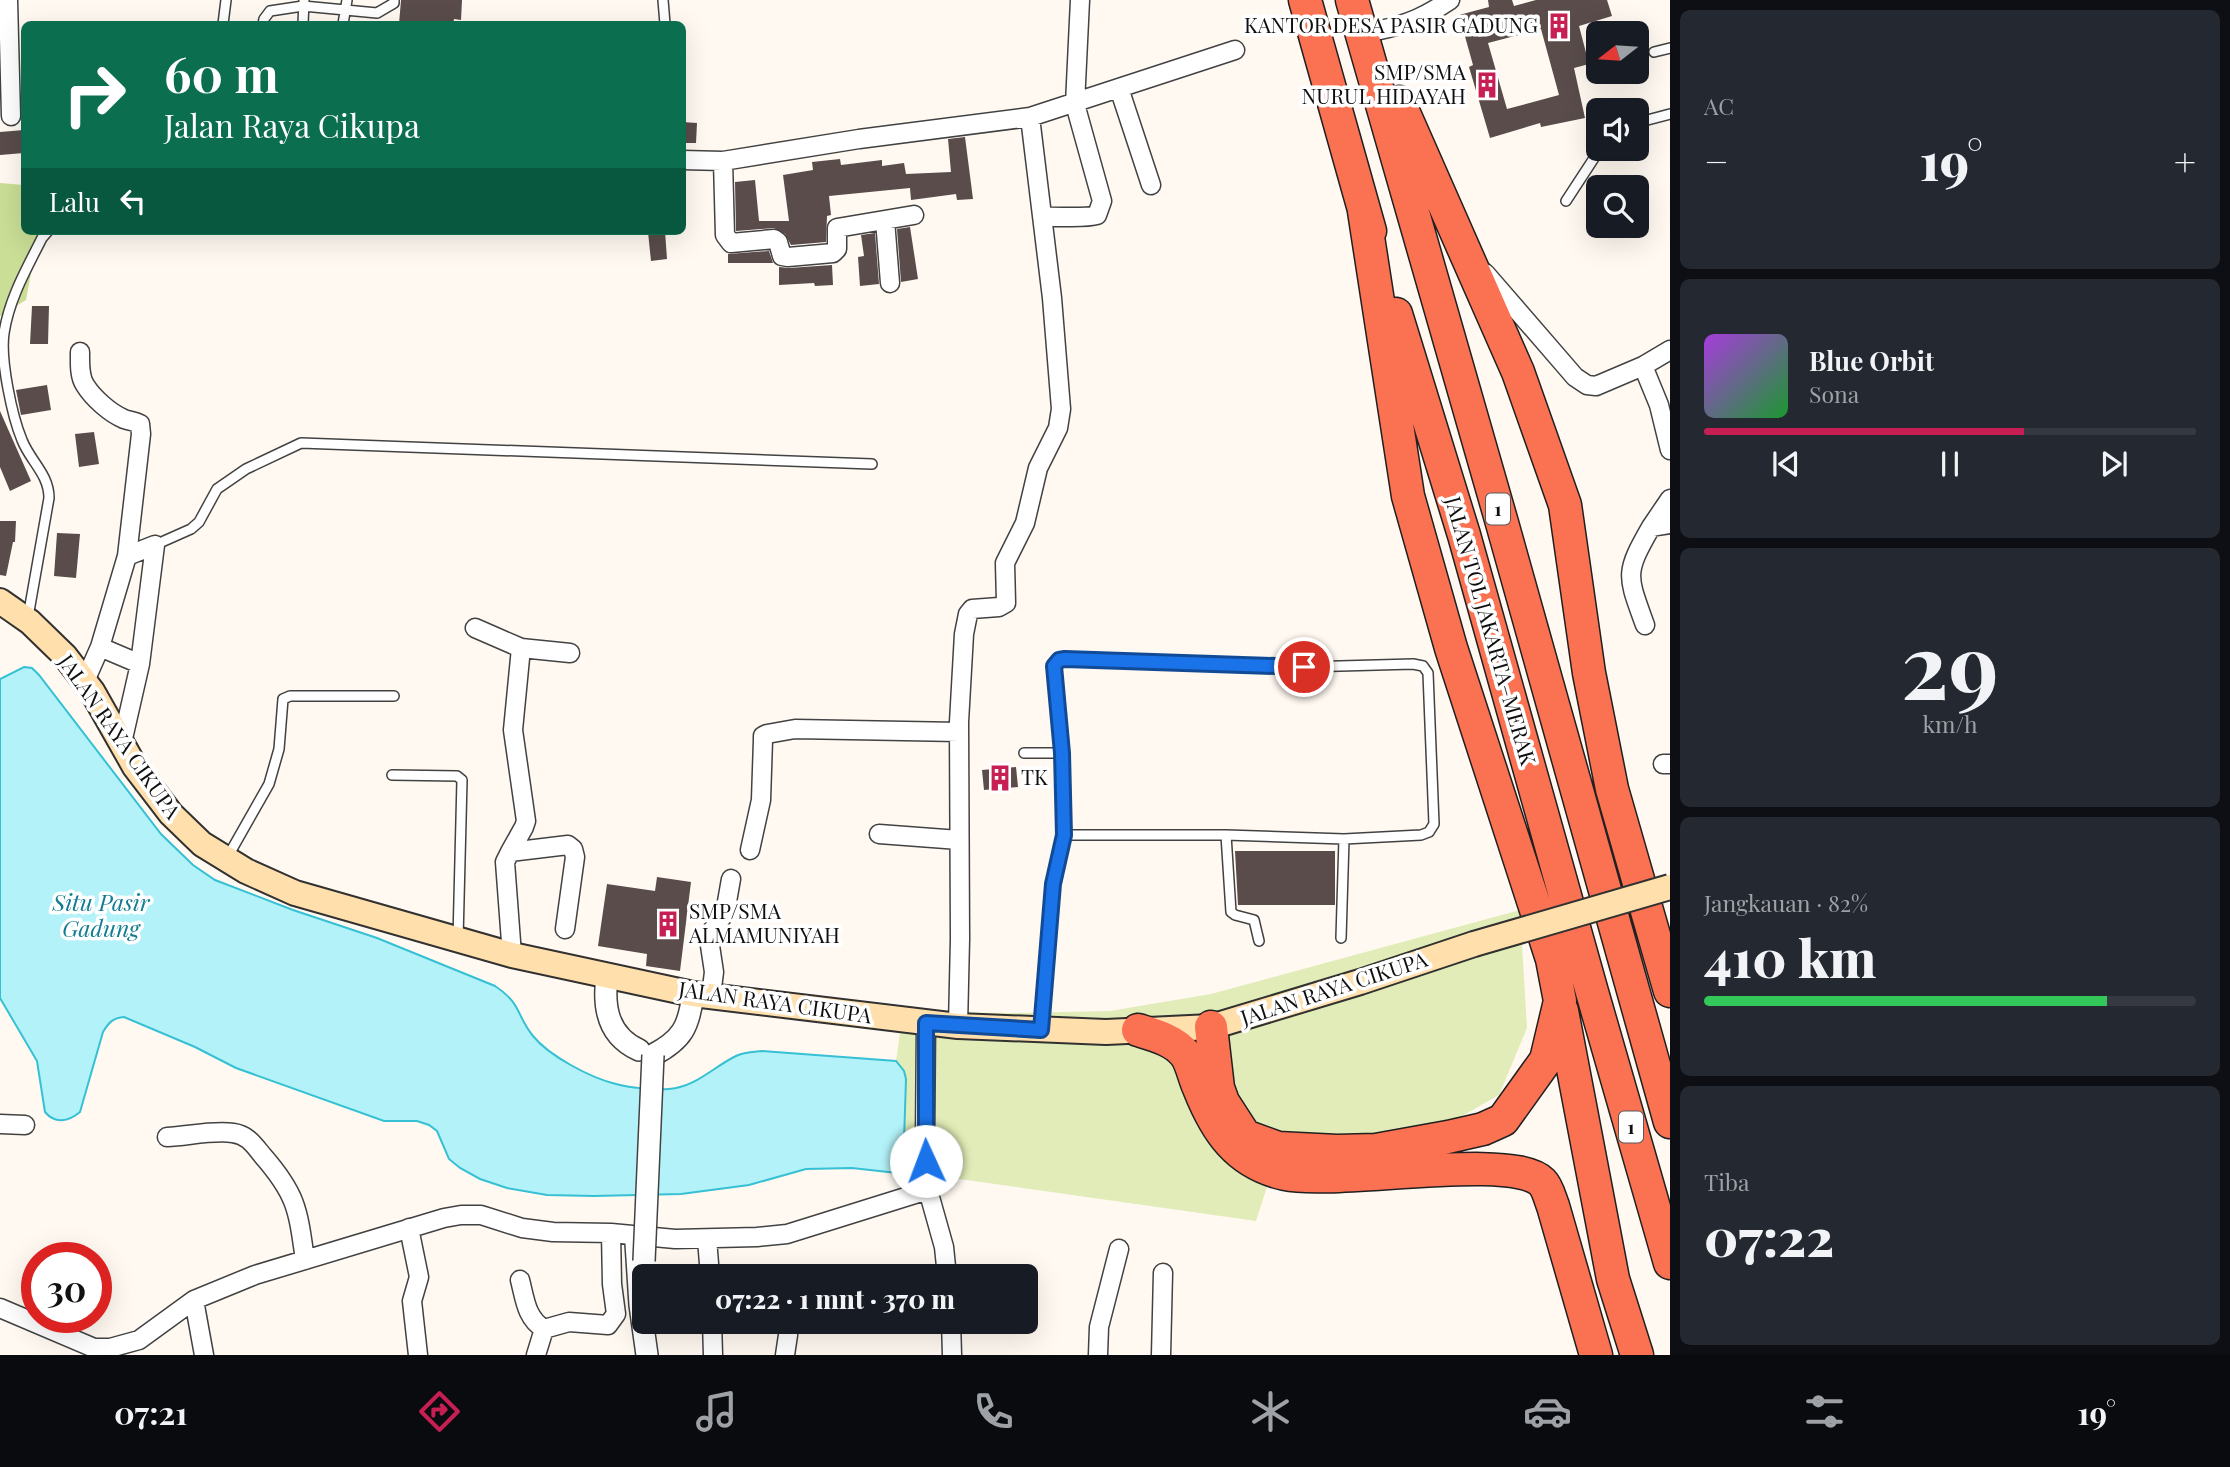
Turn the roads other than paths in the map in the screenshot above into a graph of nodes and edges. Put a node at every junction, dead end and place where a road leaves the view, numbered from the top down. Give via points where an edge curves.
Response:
1 (8, 0) edge
2 (226, 0) edge
3 (394, 0) edge
4 (663, 0) edge
5 (1080, 0) edge
6 (1305, 0) edge
7 (1352, 0) edge
8 (1450, 0) edge
9 (303, 3) edge
10 (346, 5) edge
11 (223, 21) edge
12 (264, 21) edge
13 (303, 21) edge
14 (665, 21) edge
15 (1372, 34) junction
16 (1670, 48) edge
17 (1235, 50) dead end
18 (1654, 52) dead end
19 (1119, 88) junction
20 (1075, 104) junction
21 (1670, 114) edge
22 (12, 116) edge
23 (1030, 117) junction
24 (1649, 120) edge
25 (686, 160) edge
26 (723, 161) junction
27 (1592, 161) edge
28 (1151, 185) dead end
29 (1566, 201) dead end
30 (1364, 211) junction
31 (914, 215) dead end
32 (1043, 217) junction
33 (885, 220) junction
34 (45, 235) edge
35 (1459, 240) junction
36 (890, 283) dead end
37 (1670, 351) edge
38 (80, 352) dead end
39 (1643, 366) junction
40 (1670, 450) edge
41 (873, 464) dead end
42 (1670, 499) edge
43 (1670, 524) edge
44 (1651, 527) junction
45 (155, 545) junction
46 (127, 556) junction
47 (0, 601) edge
48 (27, 620) junction
49 (1645, 625) dead end
50 (475, 628) dead end
51 (100, 647) junction
52 (521, 648) junction
53 (570, 653) dead end
54 (140, 664) junction
55 (85, 681) junction
56 (394, 696) dead end
57 (959, 732) junction
58 (122, 743) junction
59 (1024, 752) dead end
60 (1062, 753) junction
61 (392, 775) dead end
62 (879, 834) dead end
63 (1064, 835) junction
64 (1226, 835) junction
65 (1344, 839) junction
66 (958, 840) junction
67 (750, 850) dead end
68 (510, 852) junction
69 (226, 860) junction
70 (731, 879) dead end
71 (1670, 887) edge
72 (565, 929) dead end
73 (1341, 939) dead end
74 (458, 940) junction
75 (1259, 942) dead end
76 (512, 955) junction
77 (607, 977) junction
78 (1670, 991) edge
79 (702, 995) junction
80 (1560, 1001) junction
81 (926, 1023) junction
82 (958, 1026) junction
83 (1211, 1027) junction
84 (1041, 1030) junction
85 (1138, 1030) junction
86 (646, 1052) junction
87 (1670, 1122) edge
88 (0, 1124) edge
89 (25, 1125) dead end
90 (167, 1137) dead end
91 (928, 1190) junction
92 (410, 1228) junction
93 (611, 1233) junction
94 (707, 1239) junction
95 (1119, 1249) dead end
96 (305, 1260) junction
97 (642, 1260) edge
98 (1670, 1263) edge
99 (709, 1264) edge
100 (946, 1264) edge
101 (1163, 1273) dead end
102 (520, 1280) dead end
103 (194, 1300) junction
104 (0, 1308) edge
105 (544, 1329) junction
106 (653, 1334) edge
107 (712, 1334) edge
108 (951, 1334) edge
109 (788, 1335) dead end
110 (94, 1351) edge
111 (204, 1355) edge
112 (418, 1355) edge
113 (536, 1355) edge
114 (647, 1355) edge
115 (657, 1355) edge
116 (713, 1355) edge
117 (785, 1355) edge
118 (952, 1355) edge
119 (1098, 1355) edge
120 (1160, 1355) edge
121 (1596, 1355) edge
122 (1637, 1355) edge

1 - 22 street
2 - 11 lane
3 - 10 lane via 377,13
4 - 14 lane
5 - 20 street
6 - 30 highway, JALAN TOL JAKARTA–MERAK / 1
7 - 15 highway, JALAN TOL JAKARTA–MERAK / 1
8 - 15 street via 1415,21
9 - 10 lane
9 - 12 lane via 270,11
9 - 13 lane
15 - 35 highway
15 - 87 highway, JALAN TOL JAKARTA–MERAK / 1 via 1502,523
16 - 18 lane
17 - 19 street
19 - 20 street
19 - 28 street
20 - 23 street
20 - 32 street via 1102,201 1100,211 1088,218
21 - 24 lane
23 - 26 street
23 - 32 street
25 - 26 street
26 - 33 street via 725,235 731,243 774,239 782,256 788,257 833,253 838,228
27 - 29 lane
30 - 80 highway via 1408,496 1451,648 1552,959
30 - 98 highway, JALAN TOL JAKARTA–MERAK / 1 via 1464,535
31 - 33 street
32 - 57 street via 1060,419 1038,468 1025,523 1005,563 1006,603 972,609 968,614
33 - 36 street
34 - 48 lane via 16,293 3,342 20,437 49,489
35 - 39 street via 1575,377 1596,386
35 - 78 highway via 1518,372 1566,505 1589,673 1612,789
37 - 39 street
38 - 46 street via 84,384 108,408 140,424
39 - 40 street
41 - 45 lane via 301,443 246,469 217,489 199,522
42 - 44 street
43 - 44 street
44 - 49 street via 1635,555 1630,576
45 - 46 street
45 - 54 street
46 - 51 street
47 - 48 main road, JALAN RAYA CIKUPA
48 - 55 main road, JALAN RAYA CIKUPA
50 - 52 street
51 - 54 street
51 - 55 street
52 - 53 street
52 - 68 street via 513,730 526,821
54 - 58 street
55 - 58 main road, JALAN RAYA CIKUPA
56 - 69 lane via 284,699 279,749 269,784
57 - 66 street
57 - 67 street via 795,729 763,736 761,800
58 - 69 main road, JALAN RAYA CIKUPA via 179,824
59 - 60 lane
60 - 63 lane
60 - 65 lane via 1054,666 1059,660 1423,666 1428,673 1434,824 1421,835
61 - 74 lane via 457,776 462,780
62 - 66 street
63 - 64 lane
63 - 84 lane via 1053,884
64 - 65 lane
64 - 75 lane via 1231,912 1254,920
65 - 73 lane
66 - 82 street
68 - 72 street via 568,845 573,849
68 - 76 street via 505,862
69 - 74 main road, JALAN RAYA CIKUPA via 295,893
70 - 79 street via 724,913 709,939 714,972
71 - 83 main road, JALAN RAYA CIKUPA, bridge
74 - 76 main road, JALAN RAYA CIKUPA
76 - 77 main road, JALAN RAYA CIKUPA
77 - 79 main road, JALAN RAYA CIKUPA
77 - 86 street via 606,1011 615,1030 629,1045
79 - 81 main road, JALAN RAYA CIKUPA
79 - 86 street via 679,1037 670,1046
80 - 83 highway via 1546,1060 1503,1120 1483,1129 1376,1150 1278,1148 1245,1136 1217,1088
80 - 122 highway via 1614,1279
81 - 82 main road, JALAN RAYA CIKUPA
81 - 91 street
82 - 84 main road, JALAN RAYA CIKUPA
83 - 85 main road, JALAN RAYA CIKUPA
84 - 85 main road, JALAN RAYA CIKUPA
85 - 121 highway via 1171,1042 1185,1054 1222,1134 1241,1155 1261,1166 1310,1177 1465,1170 1528,1174 1537,1179 1553,1206
86 - 97 street, bridge
88 - 89 street
90 - 96 street via 233,1133 248,1138 292,1195
91 - 94 street via 787,1234
91 - 100 street
92 - 93 street via 461,1215 481,1215 522,1228
92 - 96 street
92 - 112 street via 419,1277 412,1301
93 - 94 street
93 - 105 street via 617,1314 608,1325 569,1322
94 - 99 street
95 - 119 street via 1099,1327
96 - 103 street
97 - 114 street via 640,1305
101 - 120 street
102 - 105 street via 527,1311
103 - 110 street via 139,1340
103 - 111 street
104 - 110 street
105 - 113 street
106 - 115 street
107 - 116 street
108 - 118 street
109 - 117 street

